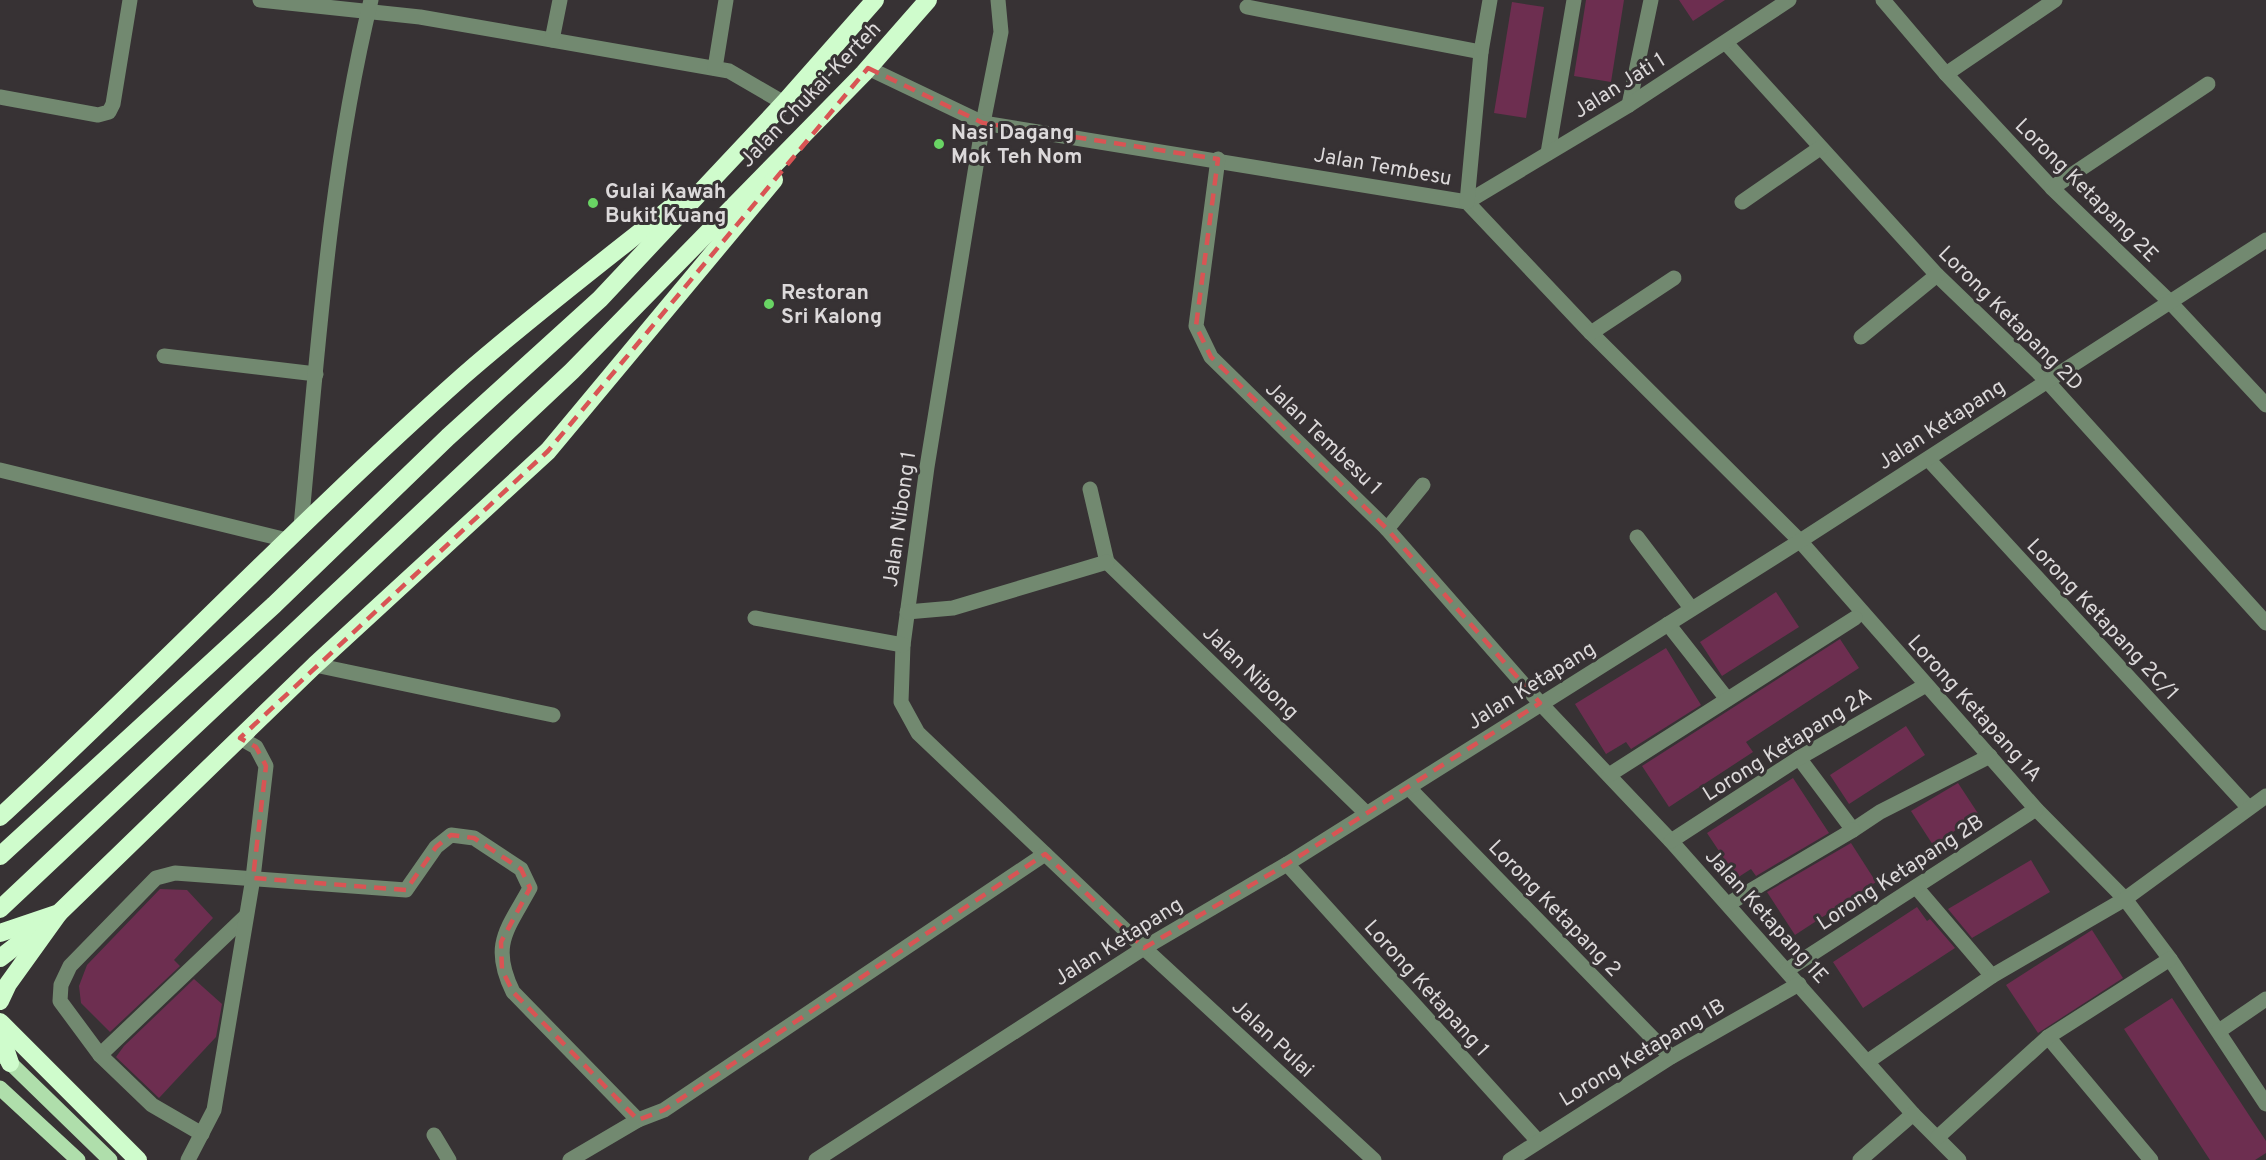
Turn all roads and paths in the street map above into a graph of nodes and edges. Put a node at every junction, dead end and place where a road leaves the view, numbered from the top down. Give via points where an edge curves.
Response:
1 (130, 0) edge
2 (260, 0) edge
3 (561, 0) edge
4 (726, 0) edge
5 (875, 0) edge
6 (928, 0) edge
7 (998, 0) edge
8 (1490, 0) edge
9 (1574, 0) edge
10 (1651, 0) edge
11 (1789, 0) edge
12 (1882, 0) edge
13 (2055, 0) edge
14 (370, 6) edge
15 (1247, 7) dead end
16 (552, 40) junction
17 (1726, 43) junction
18 (1481, 52) junction
19 (715, 68) junction
20 (866, 71) junction
21 (1946, 74) junction
22 (2208, 84) dead end
23 (0, 97) edge
24 (784, 103) junction
25 (1629, 105) junction
26 (982, 123) junction
27 (1820, 148) junction
28 (1548, 153) junction
29 (1218, 159) junction
30 (730, 161) junction
31 (2052, 188) junction
32 (1467, 202) junction
33 (1742, 202) dead end
34 (2266, 240) edge
35 (1937, 275) junction
36 (1674, 278) dead end
37 (2169, 302) junction
38 (1591, 333) junction
39 (1861, 337) dead end
40 (164, 356) dead end
41 (316, 374) junction
42 (2046, 380) junction
43 (2266, 405) edge
44 (1928, 459) junction
45 (0, 470) edge
46 (1423, 485) dead end
47 (1090, 489) dead end
48 (301, 526) junction
49 (1387, 529) junction
50 (1637, 537) dead end
51 (287, 540) junction
52 (1800, 541) junction
53 (1107, 562) junction
54 (1692, 608) junction
55 (907, 612) junction
56 (755, 618) dead end
57 (1855, 618) dead end
58 (2266, 623) edge
59 (1668, 624) junction
60 (903, 645) junction
61 (315, 664) junction
62 (1926, 684) junction
63 (1727, 699) junction
64 (1540, 703) junction
65 (553, 715) dead end
66 (240, 738) junction
67 (1990, 756) junction
68 (1799, 759) junction
69 (1609, 775) junction
70 (1408, 788) junction
71 (2266, 796) edge
72 (2248, 807) junction
73 (2036, 809) junction
74 (1366, 813) junction
75 (0, 817) edge
76 (1853, 830) junction
77 (1671, 841) junction
78 (1045, 854) junction
79 (0, 856) edge
80 (1287, 864) junction
81 (253, 878) junction
82 (1916, 887) junction
83 (2125, 898) junction
84 (1728, 904) junction
85 (0, 909) edge
86 (59, 913) junction
87 (246, 916) junction
88 (0, 933) edge
89 (1144, 948) junction
90 (0, 958) edge
91 (2170, 959) junction
92 (1786, 970) junction
93 (1992, 976) junction
94 (1799, 984) junction
95 (2266, 999) edge
96 (0, 1001) edge
97 (0, 1022) edge
98 (2219, 1030) junction
99 (0, 1033) edge
100 (2048, 1037) junction
101 (100, 1055) junction
102 (1671, 1057) junction
103 (5, 1058) edge
104 (1867, 1062) junction
105 (0, 1088) edge
106 (2266, 1104) edge
107 (1913, 1114) junction
108 (638, 1120) junction
109 (202, 1134) junction
110 (434, 1135) dead end
111 (1938, 1137) junction
112 (1537, 1140) junction
113 (78, 1160) edge
114 (111, 1160) edge
115 (138, 1160) edge
116 (188, 1160) edge
117 (449, 1160) edge
118 (570, 1160) edge
119 (816, 1160) edge
120 (1374, 1160) edge
121 (1510, 1160) edge
122 (1860, 1160) edge
123 (1959, 1160) edge
124 (2151, 1160) edge

1 - 23 street via 109,112 98,115
2 - 14 street
3 - 16 street
4 - 19 street
5 - 24 highway, Jalan Chukai-Kerteh
6 - 20 highway, Jalan Chukai-Kerteh
7 - 26 street, Jalan Nibong 1 via 1001,32
8 - 18 street
9 - 28 street
10 - 25 street
11 - 17 street, Jalan Jati 1
12 - 21 street, Lorong Ketapang 2E
13 - 21 street
14 - 16 street
14 - 41 street via 350,90 329,234
15 - 18 street
16 - 19 street
17 - 25 street, Jalan Jati 1
17 - 27 street, Lorong Ketapang 2D
18 - 32 street
19 - 24 street via 729,71
20 - 26 street, Jalan Tembesu
20 - 61 highway via 548,451
20 - 85 highway, Jalan Chukai-Kerteh via 572,371
21 - 31 street, Lorong Ketapang 2E
22 - 31 street
24 - 30 highway, Jalan Chukai-Kerteh
25 - 28 street, Jalan Jati 1
26 - 29 street, Jalan Tembesu
26 - 55 street, Jalan Nibong 1
27 - 33 street
27 - 35 street, Lorong Ketapang 2D
28 - 32 street, Jalan Jati 1
29 - 32 street, Jalan Tembesu
29 - 49 street, Jalan Tembesu 1 via 1196,326 1211,357
30 - 48 highway via 463,376
30 - 79 highway, Jalan Chukai-Kerteh via 600,299
31 - 37 street, Lorong Ketapang 2E
32 - 38 street, Jalan Tembesu
34 - 37 street, Jalan Ketapang
35 - 39 street
35 - 42 street, Lorong Ketapang 2D
36 - 38 street
37 - 42 street, Jalan Ketapang
37 - 43 street, Lorong Ketapang 2E
38 - 52 street, Jalan Tembesu
40 - 41 street
41 - 48 street
42 - 44 street, Jalan Ketapang
42 - 58 street, Lorong Ketapang 2D
44 - 52 street, Jalan Ketapang
44 - 72 street, Lorong Ketapang 2C/1
45 - 51 street
46 - 49 street
47 - 53 street
48 - 51 highway
49 - 64 street, Jalan Tembesu 1
50 - 54 street
51 - 75 highway via 107,718
52 - 54 street, Jalan Ketapang
52 - 62 street, Lorong Ketapang 1A
53 - 55 street via 953,608
53 - 74 street, Jalan Nibong
54 - 59 street, Jalan Ketapang
55 - 60 street, Jalan Nibong 1
56 - 60 street
57 - 63 street
59 - 63 street
59 - 64 street, Jalan Ketapang
60 - 78 street, Jalan Nibong 1 via 901,702 918,733
61 - 65 street
61 - 66 highway
62 - 67 street, Lorong Ketapang 1A
62 - 68 street, Lorong Ketapang 2A
63 - 69 street
64 - 69 street, Jalan Ketapang 1E
64 - 70 street, Jalan Ketapang
66 - 81 street via 256,747 266,766
66 - 86 highway
67 - 73 street, Lorong Ketapang 1A
67 - 76 street via 1880,812
68 - 76 street
68 - 77 street, Lorong Ketapang 2A
69 - 77 street, Jalan Ketapang 1E
70 - 74 street, Jalan Ketapang
70 - 102 street, Lorong Ketapang 2
71 - 72 street
72 - 83 street
73 - 82 street, Lorong Ketapang 2B
73 - 83 street, Lorong Ketapang 1A
74 - 80 street, Jalan Ketapang
76 - 84 street
77 - 84 street, Jalan Ketapang 1E
78 - 89 street, Jalan Nibong 1
78 - 108 street via 664,1110
80 - 89 street, Jalan Ketapang
80 - 112 street, Lorong Ketapang 1
81 - 87 street
81 - 101 street via 175,873 156,878 70,966 61,985 60,1001
81 - 108 street via 406,890 436,847 451,835 474,838 521,869 530,888 501,942 502,970 513,992
82 - 92 street, Lorong Ketapang 2B
82 - 93 street
83 - 91 street, Lorong Ketapang 1A
83 - 93 street
84 - 92 street, Jalan Ketapang 1E
86 - 88 highway
86 - 90 highway
86 - 96 highway
87 - 101 street
87 - 109 street via 214,1110
89 - 119 street, Jalan Ketapang
89 - 120 street, Jalan Pulai
91 - 98 street, Lorong Ketapang 1A
91 - 100 street
92 - 94 street, Jalan Ketapang 1E
93 - 104 street
94 - 102 street, Lorong Ketapang 1B
94 - 104 street, Jalan Ketapang 1E
95 - 98 street
97 - 115 highway
98 - 106 street, Lorong Ketapang 1A
99 - 103 highway
100 - 111 street
100 - 124 street
101 - 109 street via 152,1105
102 - 112 street, Lorong Ketapang 1B
103 - 114 main road
104 - 107 street, Jalan Ketapang 1E
105 - 113 main road
107 - 111 street, Jalan Ketapang 1E
107 - 122 street
108 - 118 street
109 - 116 street
110 - 117 street
111 - 123 street, Jalan Ketapang 1E
112 - 121 street, Lorong Ketapang 1B

